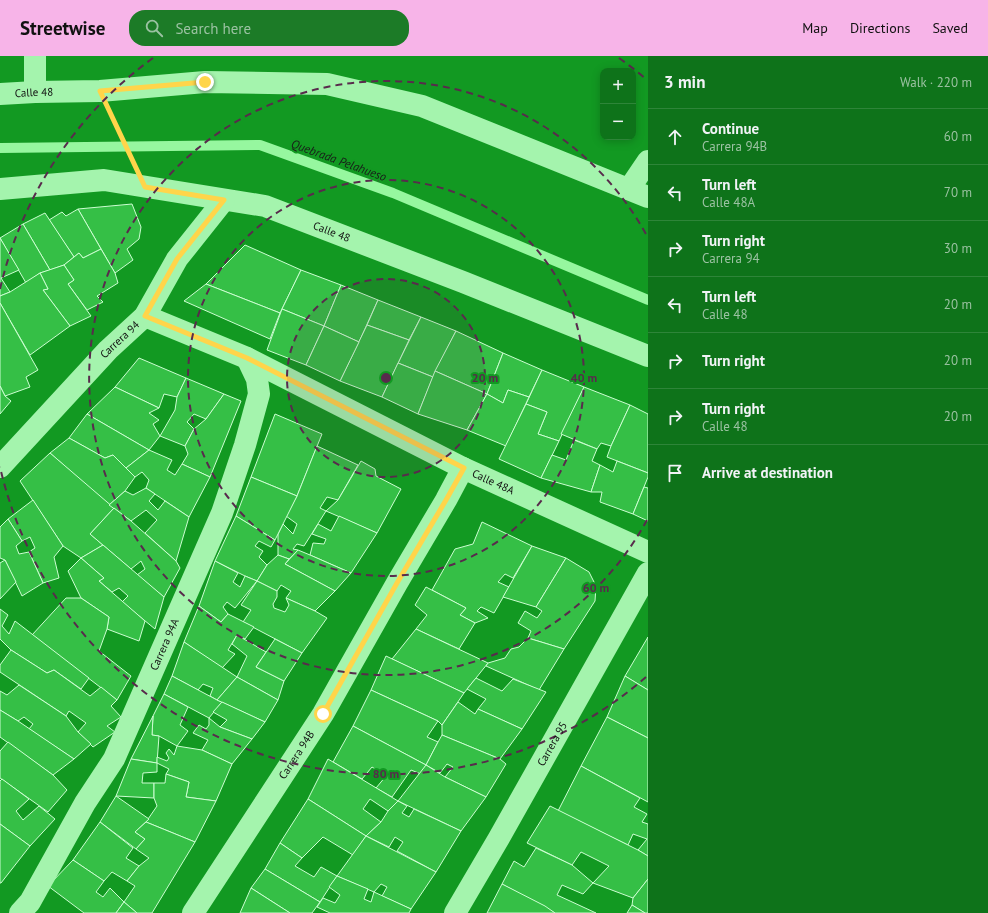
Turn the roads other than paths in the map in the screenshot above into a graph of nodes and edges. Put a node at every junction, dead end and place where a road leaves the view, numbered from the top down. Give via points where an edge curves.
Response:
1 (35, 56) edge
2 (35, 92) junction
3 (0, 94) edge
4 (648, 161) edge
5 (0, 189) edge
6 (638, 193) edge
7 (224, 200) junction
8 (145, 316) junction
9 (648, 356) edge
10 (247, 358) junction
11 (0, 467) edge
12 (464, 468) junction
13 (648, 552) edge
14 (648, 573) edge
15 (31, 910) edge
16 (193, 913) edge
17 (455, 913) edge

1 - 2 street
2 - 3 street, Calle 48
2 - 6 street, Calle 48 via 100,91 205,82 327,84 422,106
4 - 6 street
5 - 7 street, Calle 48 via 104,180
7 - 8 street, Carrera 94 via 177,259
7 - 9 street, Calle 48 via 265,206
8 - 10 street, Calle 48A
8 - 11 street, Carrera 94 via 108,350
10 - 12 street, Calle 48A
10 - 15 street, Carrera 94A via 257,379 259,394 222,513 114,759 85,803
12 - 13 street, Calle 48A
12 - 16 street, Carrera 94B via 323,714
14 - 17 street, Carrera 95

